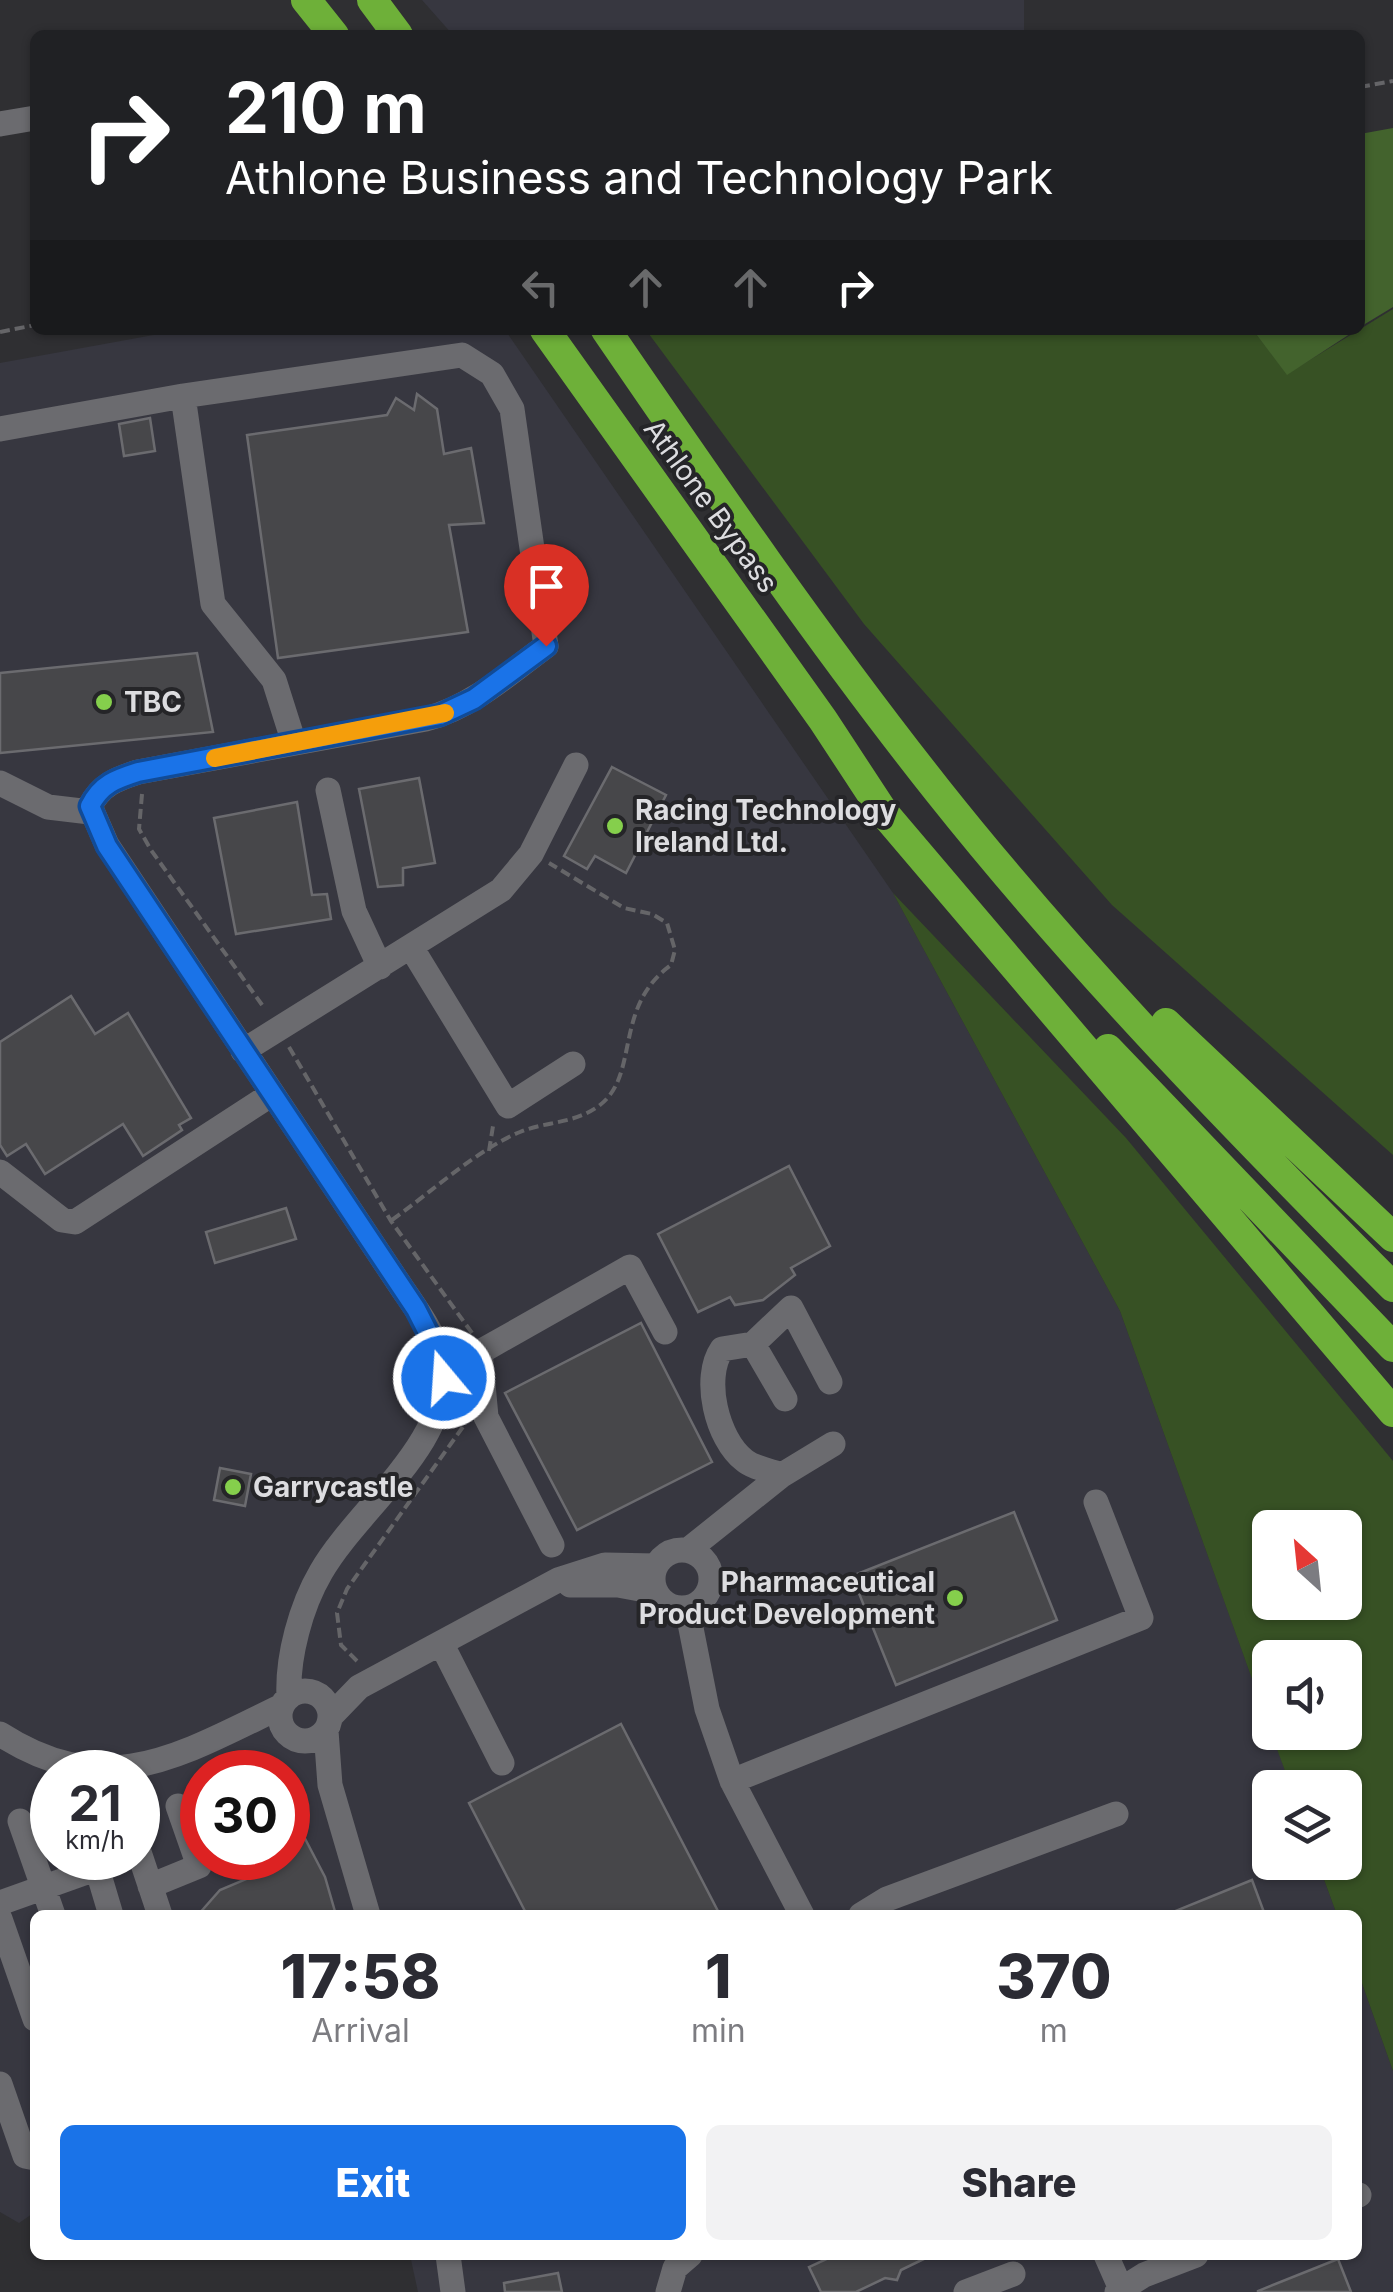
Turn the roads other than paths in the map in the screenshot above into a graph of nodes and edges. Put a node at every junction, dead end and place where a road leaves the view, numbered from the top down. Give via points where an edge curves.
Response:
1 (306, 0) edge
2 (372, 0) edge
3 (330, 30) edge
4 (394, 30) edge
5 (30, 119) edge
6 (0, 124) edge
7 (549, 335) edge
8 (610, 335) edge
9 (183, 396) junction
10 (0, 429) edge
11 (859, 690) junction
12 (823, 720) junction
13 (294, 743) junction
14 (576, 764) dead end
15 (0, 782) edge
16 (328, 790) dead end
17 (90, 812) junction
18 (411, 947) junction
19 (380, 966) junction
20 (243, 1051) junction
21 (573, 1064) dead end
22 (272, 1094) junction
23 (0, 1172) edge
24 (1393, 1237) edge
25 (1393, 1287) edge
26 (665, 1332) dead end
27 (753, 1344) junction
28 (1393, 1347) edge
29 (480, 1352) junction
30 (442, 1360) junction
31 (830, 1382) dead end
32 (785, 1399) dead end
33 (1393, 1412) edge
34 (833, 1444) dead end
35 (782, 1476) junction
36 (1096, 1502) dead end
37 (742, 1511) junction
38 (552, 1545) dead end
39 (688, 1550) junction
40 (656, 1566) junction
41 (710, 1569) junction
42 (545, 1589) junction
43 (656, 1592) junction
44 (687, 1608) junction
45 (441, 1643) junction
46 (310, 1706) junction
47 (0, 1734) edge
48 (225, 1737) junction
49 (293, 1737) junction
50 (34, 1750) edge
51 (160, 1760) edge
52 (502, 1763) dead end
53 (732, 1780) junction
54 (330, 1785) junction
55 (178, 1806) dead end
56 (1116, 1814) dead end
57 (20, 1821) dead end
58 (60, 1880) edge
59 (100, 1880) edge
60 (147, 1880) edge
61 (150, 1886) junction
62 (43, 1888) junction
63 (0, 1903) edge
64 (51, 1910) edge
65 (109, 1910) edge
66 (158, 1910) edge
67 (367, 1910) edge
68 (799, 1910) edge
69 (869, 1910) edge
70 (0, 1919) edge
71 (30, 2005) edge
72 (0, 2084) edge
73 (30, 2157) edge
74 (449, 2260) edge
75 (684, 2260) edge
76 (1108, 2260) edge
77 (1185, 2260) edge
78 (1012, 2274) edge
79 (1119, 2290) edge
80 (453, 2292) edge
81 (668, 2292) edge
82 (966, 2292) edge

1 - 3 highway
2 - 4 highway
5 - 6 street
7 - 12 highway, Athlone Bypass
8 - 11 highway, Athlone Bypass
9 - 10 street
9 - 13 street via 213,604 274,680
9 - 13 street via 462,355 492,374 512,409 546,646 474,699 440,715
11 - 24 highway via 1157,1015
11 - 25 highway via 1032,904 1260,1154
12 - 28 highway via 1071,1008
12 - 33 highway via 884,813
13 - 17 street via 113,780
14 - 18 street via 516,877
15 - 17 street via 48,807
16 - 19 street via 354,912
17 - 20 street
18 - 19 street
18 - 21 street via 508,1106
19 - 20 street
20 - 22 street
22 - 23 street via 75,1222 62,1220
22 - 30 street via 416,1309
26 - 29 street via 630,1268
27 - 31 street via 791,1308
27 - 32 street
27 - 35 street via 722,1349 711,1365 709,1387 743,1460
29 - 30 street
29 - 38 street via 486,1418
30 - 46 street via 442,1398 431,1426 322,1570 301,1628
34 - 35 street
35 - 37 street
36 - 53 street via 1142,1618
37 - 39 street
37 - 41 street
39 - 40 street via 670,1552
39 - 41 street
40 - 42 street via 586,1569
40 - 43 street
41 - 44 street via 710,1589
42 - 43 street via 598,1583
42 - 45 street
43 - 44 street via 669,1605
44 - 53 street via 708,1709
45 - 46 street
45 - 52 street
46 - 48 street
46 - 49 street via 280,1719
46 - 49 street via 314,1740
46 - 54 street
47 - 50 street
48 - 49 street
48 - 51 street
49 - 54 street
53 - 68 street
54 - 67 street
55 - 61 street via 199,1866
56 - 69 street
57 - 62 street
58 - 62 street
59 - 65 street
60 - 61 street
61 - 66 street
62 - 63 street
62 - 64 street
70 - 71 street
72 - 73 street
74 - 80 street
75 - 81 street
76 - 79 street
77 - 79 street
78 - 82 street

